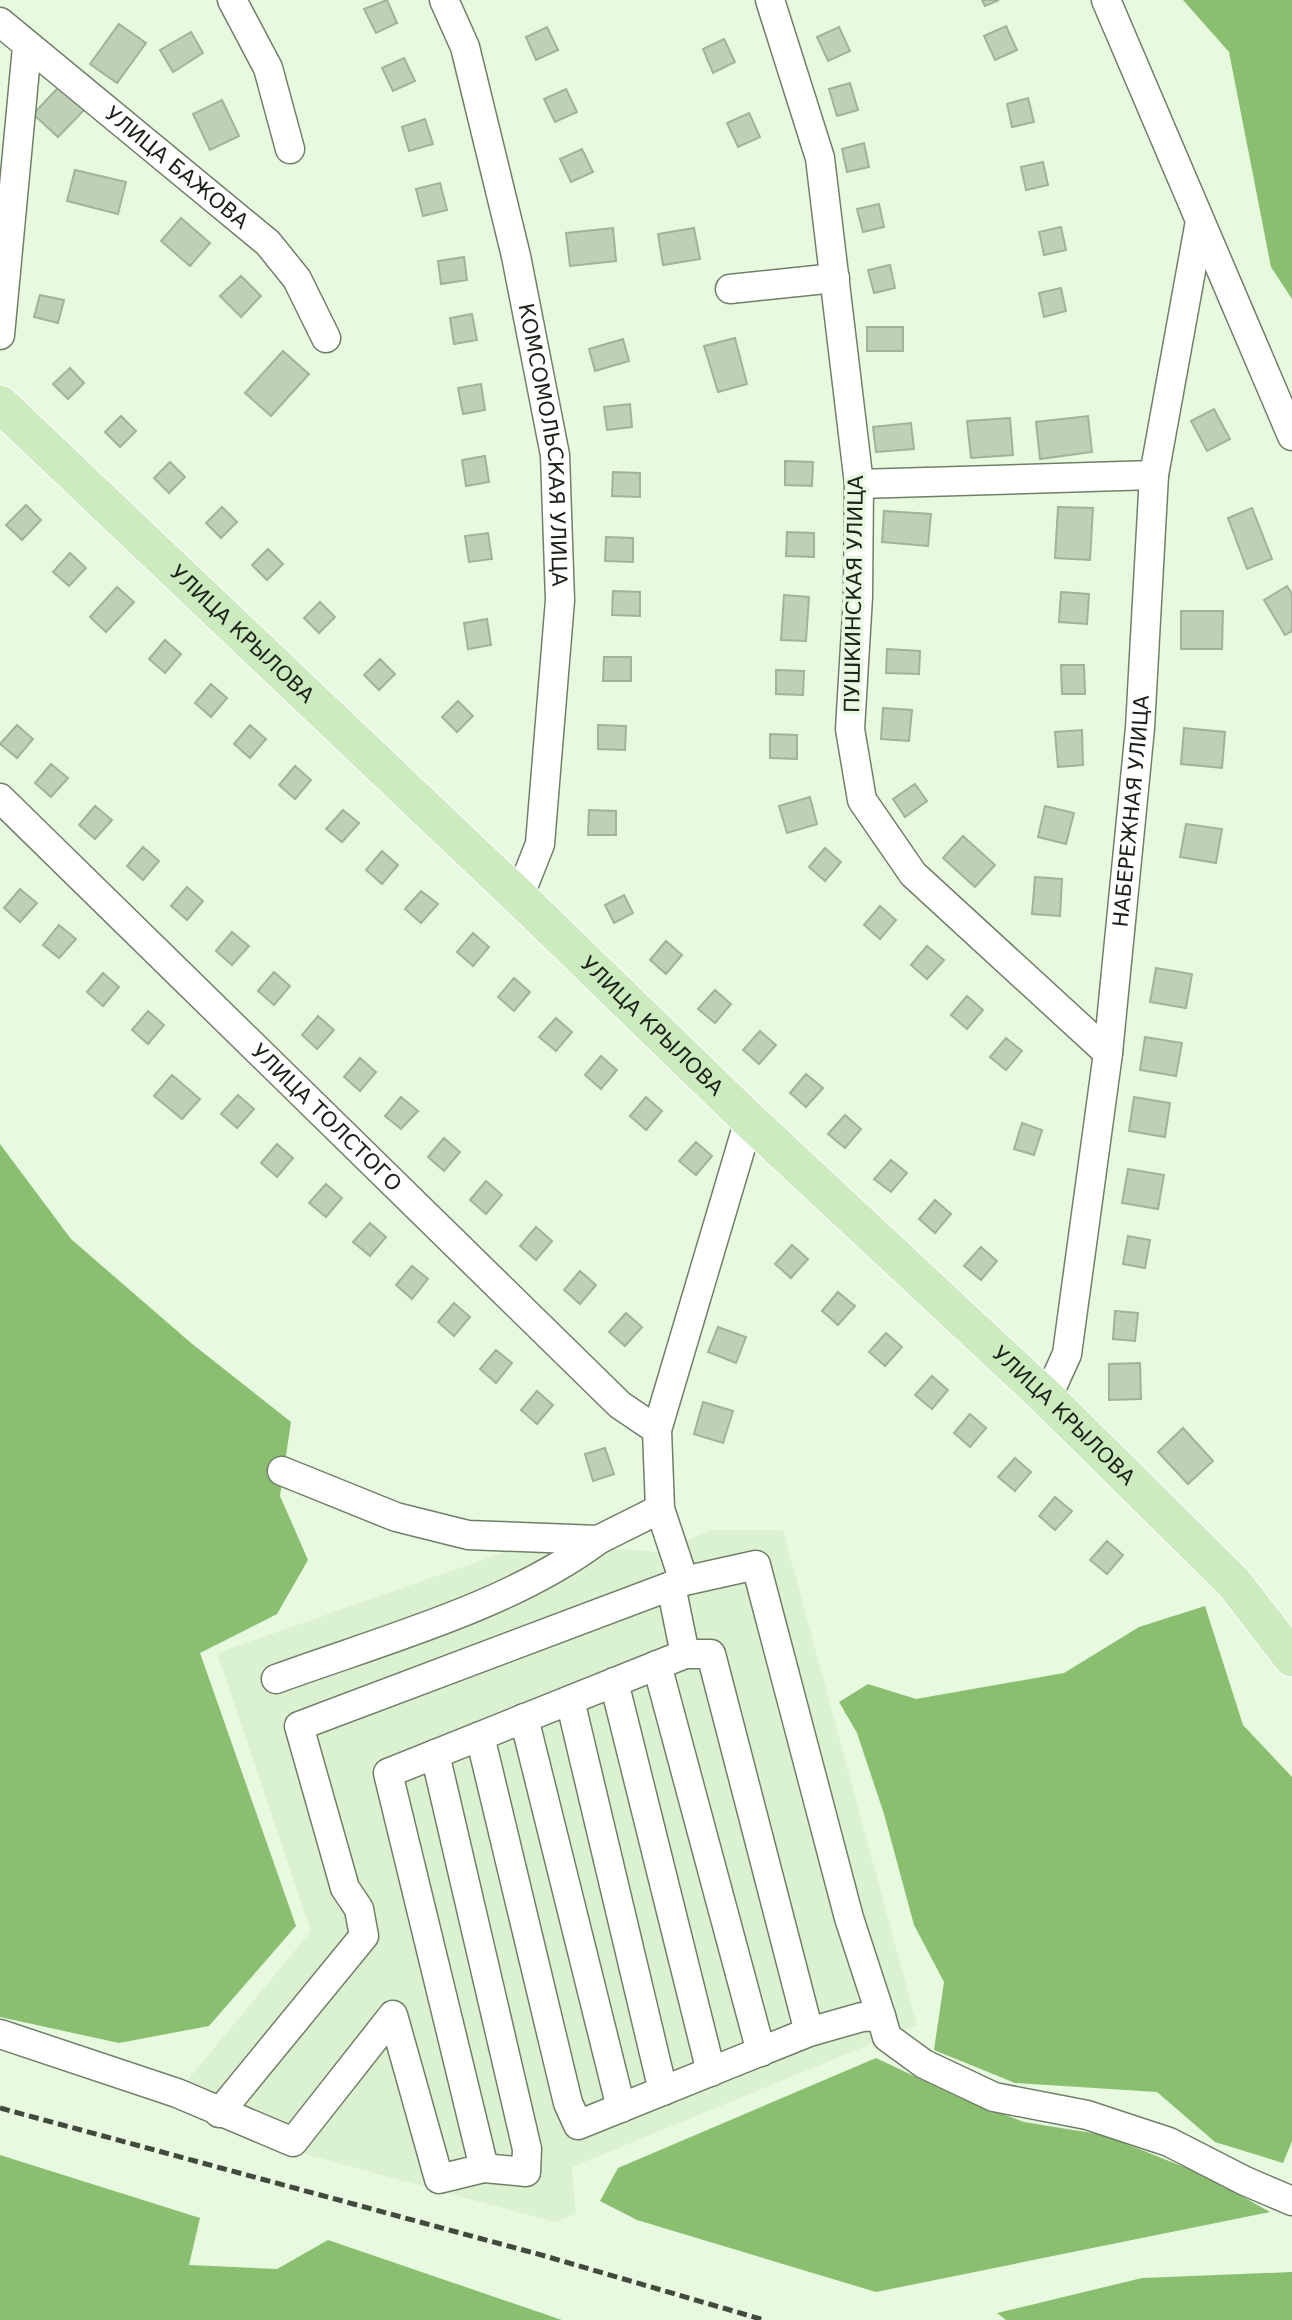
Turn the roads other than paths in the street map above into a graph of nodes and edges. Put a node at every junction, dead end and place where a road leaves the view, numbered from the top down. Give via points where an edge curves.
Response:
1 (232, 0) edge
2 (444, 0) edge
3 (770, 0) edge
4 (1106, 0) edge
5 (0, 22) edge
6 (27, 47) junction
7 (290, 149) dead end
8 (1200, 221) junction
9 (835, 278) junction
10 (730, 289) dead end
11 (0, 335) edge
12 (326, 338) dead end
13 (0, 404) edge
14 (1292, 436) edge
15 (1154, 475) junction
16 (859, 484) junction
17 (0, 798) edge
18 (519, 897) junction
19 (1108, 1053) junction
20 (749, 1120) junction
21 (1047, 1398) junction
22 (657, 1430) junction
23 (282, 1471) dead end
24 (660, 1509) junction
25 (597, 1540) junction
26 (677, 1584) junction
27 (685, 1654) junction
28 (1292, 1658) edge
29 (657, 1665) junction
30 (276, 1679) dead end
31 (614, 1682) junction
32 (570, 1700) junction
33 (524, 1718) junction
34 (480, 1736) junction
35 (435, 1754) junction
36 (881, 2016) junction
37 (809, 2032) junction
38 (0, 2034) edge
39 (761, 2052) junction
40 (711, 2072) junction
41 (663, 2091) junction
42 (621, 2108) junction
43 (219, 2113) junction
44 (484, 2168) junction
45 (1292, 2201) edge

1 - 7 street via 268,68
2 - 18 street, КОМСОМОЛЬСКАЯ УЛИЦА via 465,47 516,256 555,455 560,600 540,844
3 - 9 street, ПУШКИНСКАЯ УЛИЦА via 820,158
4 - 8 street
5 - 6 street, УЛИЦА БАЖОВА
6 - 11 street
6 - 12 street, УЛИЦА БАЖОВА via 268,243 297,279
8 - 14 street
8 - 15 street, НАБЕРЕЖНАЯ УЛИЦА
9 - 10 street
9 - 16 street, ПУШКИНСКАЯ УЛИЦА
13 - 18 main road, УЛИЦА КРЫЛОВА
15 - 16 street
15 - 19 street, НАБЕРЕЖНАЯ УЛИЦА via 1140,728
16 - 19 street, ПУШКИНСКАЯ УЛИЦА via 850,729 862,800 913,874
17 - 22 street, УЛИЦА ТОЛСТОГО via 620,1405
18 - 20 main road, УЛИЦА КРЫЛОВА
19 - 21 street, НАБЕРЕЖНАЯ УЛИЦА via 1067,1354
20 - 21 main road, УЛИЦА КРЫЛОВА
20 - 22 street
21 - 28 main road, УЛИЦА КРЫЛОВА via 1234,1583
22 - 24 street
23 - 25 street via 396,1517 468,1535
24 - 25 street
24 - 26 street
25 - 30 street via 561,1568 499,1597
26 - 27 street
26 - 36 street via 756,1565 849,1918
26 - 43 street via 299,1726 345,1888 359,1909 364,1936
27 - 29 street
27 - 37 street via 711,1654
29 - 31 street
29 - 39 street
31 - 32 street
31 - 40 street
32 - 33 street
32 - 41 street
33 - 34 street
33 - 42 street
34 - 35 street
34 - 42 street via 568,2104 579,2125
35 - 44 street via 388,1773
35 - 44 street via 527,2149 526,2172
36 - 37 street
36 - 45 street via 887,2037 924,2064 994,2097 1087,2115 1169,2142
37 - 39 street
38 - 43 street via 177,2093
39 - 40 street
40 - 41 street
41 - 42 street
43 - 44 street via 293,2142 393,2015 439,2179

